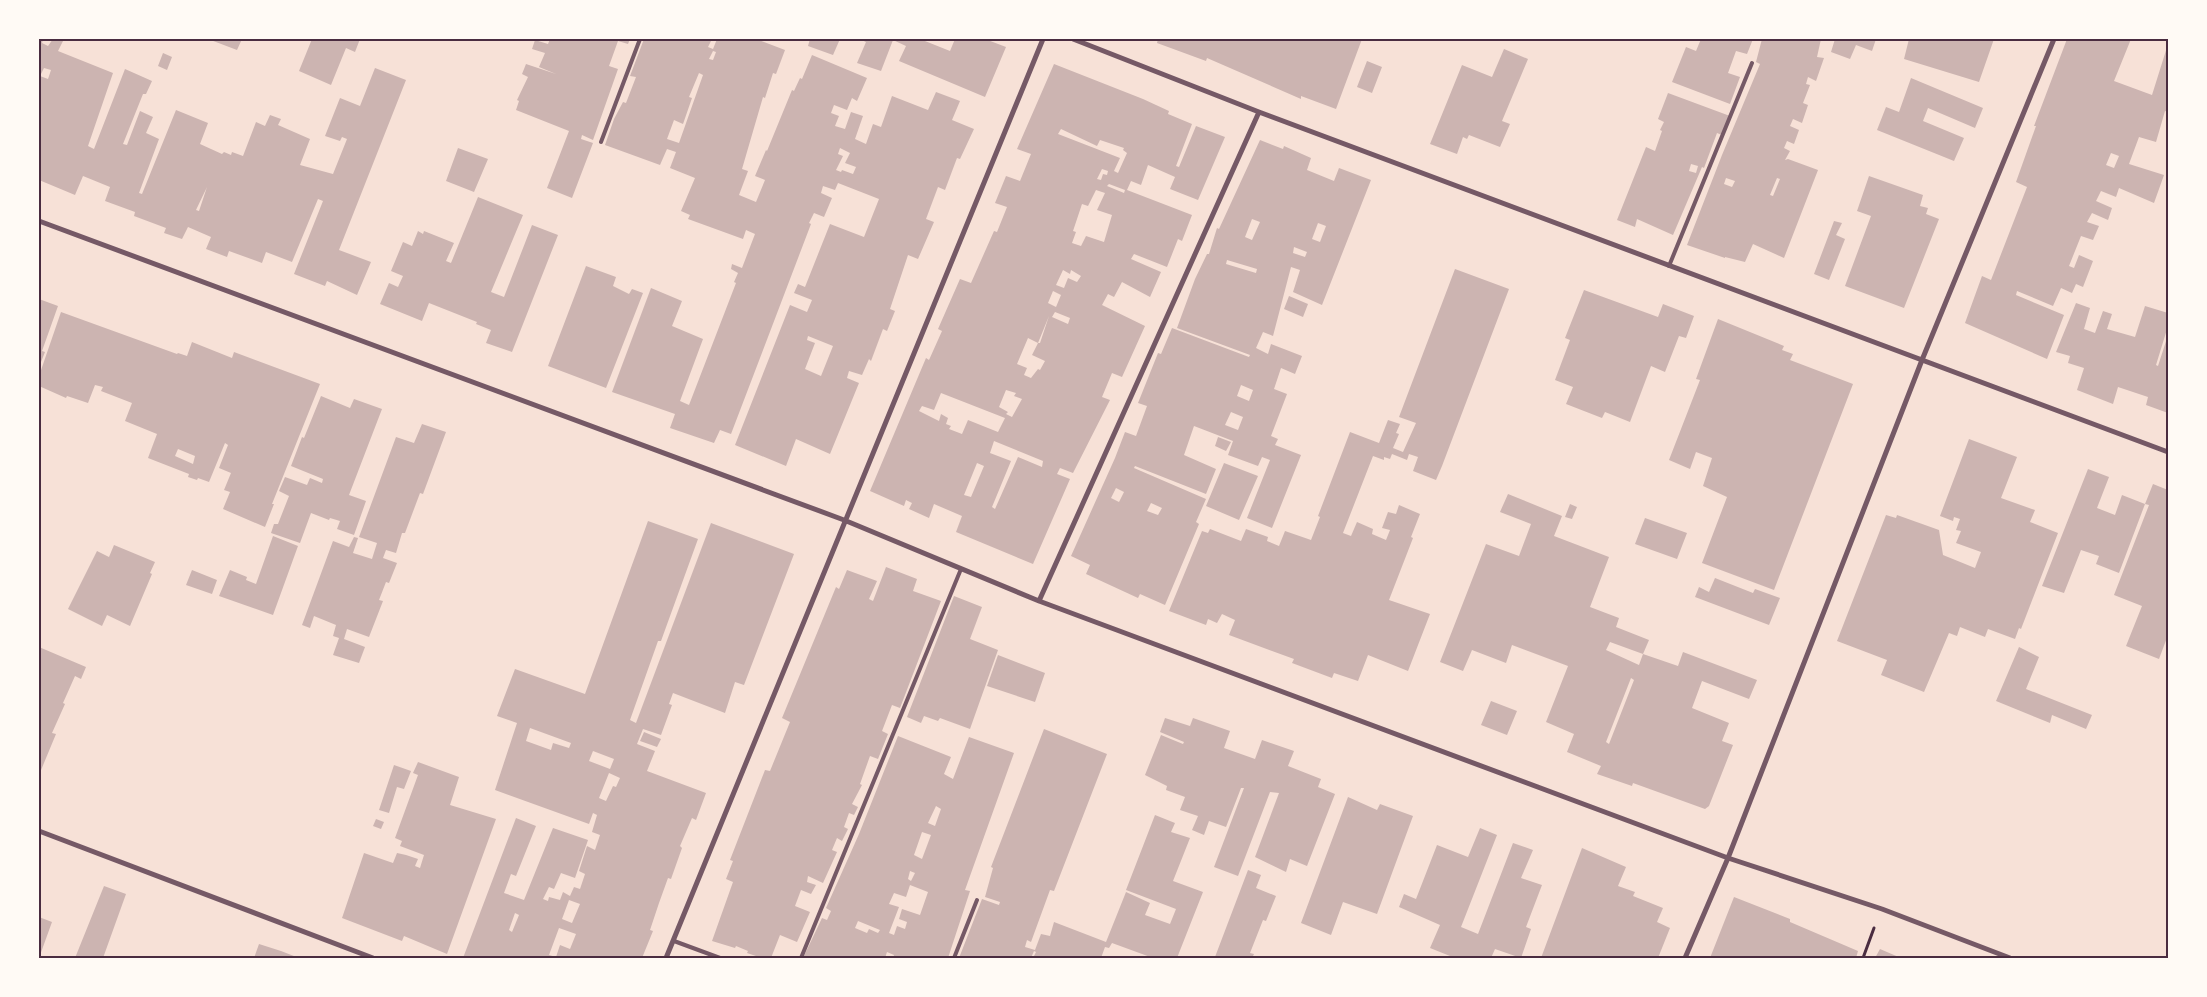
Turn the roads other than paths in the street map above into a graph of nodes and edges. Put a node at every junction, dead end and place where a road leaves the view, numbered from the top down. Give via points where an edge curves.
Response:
1 (640, 39) edge
2 (1043, 39) edge
3 (1073, 39) edge
4 (2054, 39) edge
5 (1752, 63) dead end
6 (1259, 112) junction
7 (601, 142) dead end
8 (39, 221) edge
9 (1669, 266) junction
10 (1922, 360) junction
11 (2168, 452) edge
12 (844, 520) junction
13 (961, 569) junction
14 (1039, 601) junction
15 (39, 830) edge
16 (1728, 858) junction
17 (977, 900) dead end
18 (674, 941) junction
19 (373, 958) edge
20 (666, 958) edge
21 (720, 958) edge
22 (800, 958) edge
23 (954, 958) edge
24 (1685, 958) edge
25 (2010, 958) edge

1 - 7 lane
2 - 12 street
3 - 6 street
4 - 10 street
5 - 9 lane
6 - 9 street
6 - 14 street
8 - 12 street
9 - 10 street
10 - 11 street
10 - 16 street
12 - 13 street
12 - 18 street
13 - 14 street
13 - 22 lane
14 - 16 street
15 - 19 street
16 - 24 street
16 - 25 street via 1882,909
17 - 23 lane
18 - 20 street
18 - 21 lane

